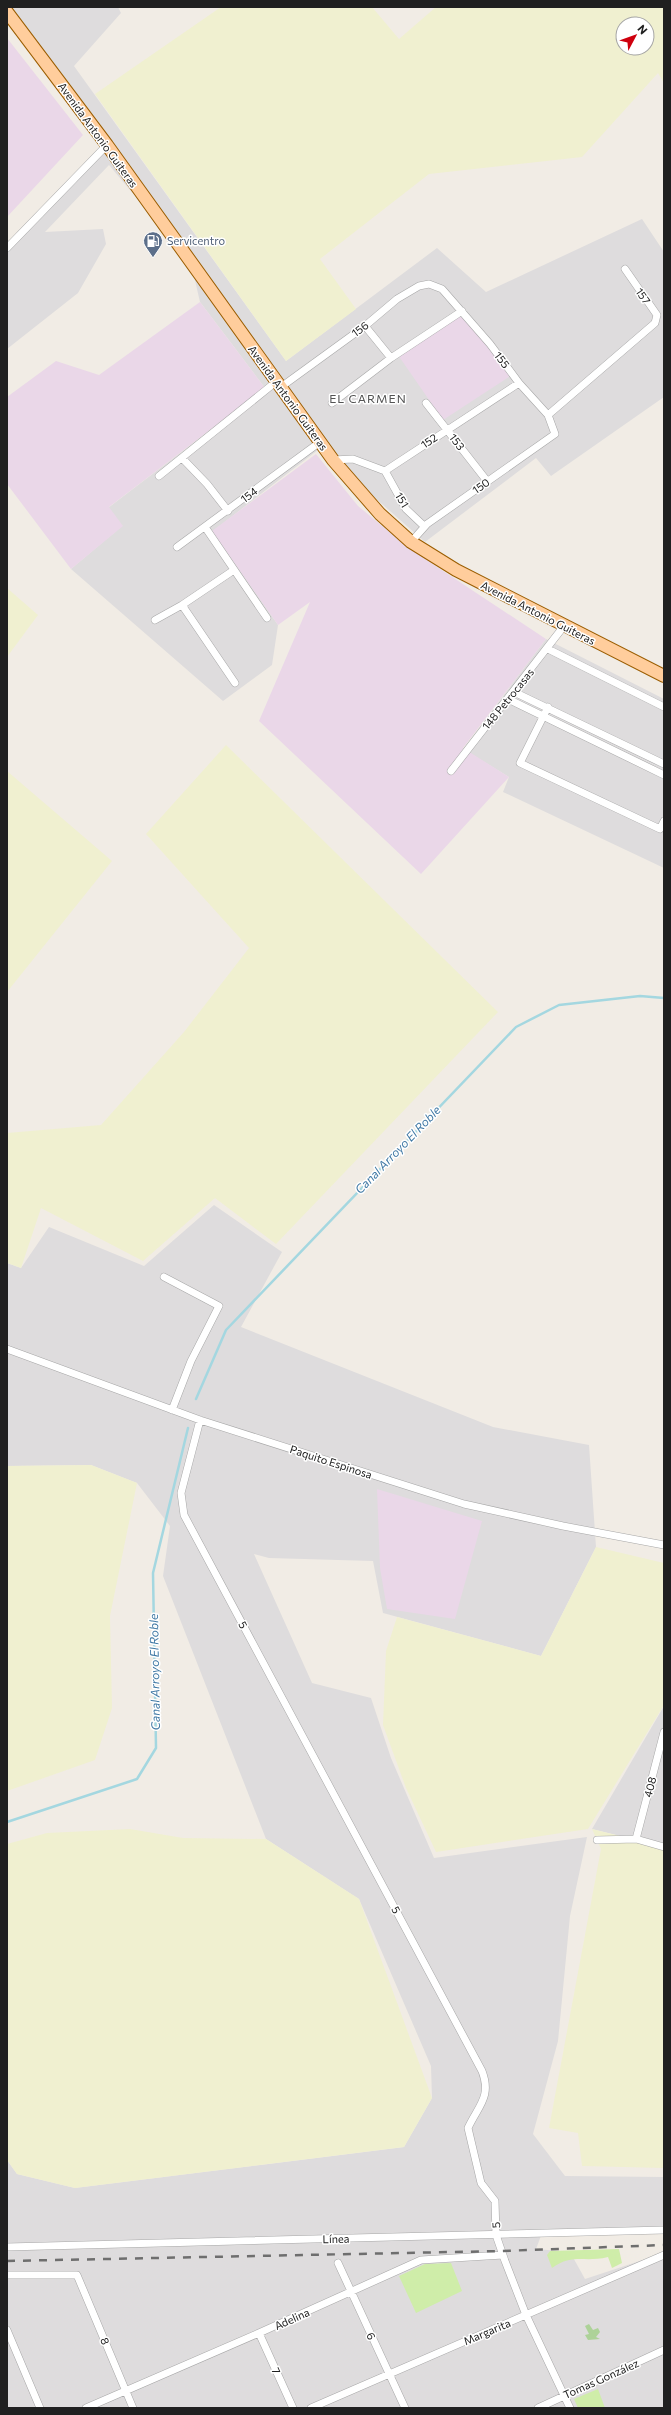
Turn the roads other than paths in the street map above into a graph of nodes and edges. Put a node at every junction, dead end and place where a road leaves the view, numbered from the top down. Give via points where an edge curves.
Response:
1 (7, 12) edge
2 (107, 145) junction
3 (7, 248) edge
4 (625, 269) dead end
5 (442, 289) joint
6 (462, 311) junction
7 (365, 326) junction
8 (391, 358) junction
9 (519, 383) junction
10 (279, 384) junction
11 (332, 403) dead end
12 (426, 403) dead end
13 (548, 415) junction
14 (447, 429) junction
15 (555, 434) joint
16 (320, 442) junction
17 (182, 458) junction
18 (333, 460) junction
19 (385, 471) junction
20 (159, 476) dead end
21 (487, 481) junction
22 (228, 511) junction
23 (424, 526) junction
24 (205, 527) junction
25 (411, 542) junction
26 (177, 547) dead end
27 (234, 570) junction
28 (182, 605) junction
29 (267, 618) dead end
30 (155, 620) dead end
31 (564, 626) junction
32 (548, 649) junction
33 (664, 676) edge
34 (235, 683) dead end
35 (514, 692) junction
36 (508, 699) junction
37 (548, 707) junction
38 (664, 707) edge
39 (543, 717) junction
40 (664, 764) edge
41 (451, 771) dead end
42 (664, 775) edge
43 (664, 821) edge
44 (164, 1277) dead end
45 (7, 1349) edge
46 (172, 1410) junction
47 (200, 1420) junction
48 (664, 1545) edge
49 (664, 1732) edge
50 (597, 1840) dead end
51 (636, 1840) junction
52 (664, 1846) edge
53 (664, 2230) edge
54 (496, 2235) junction
55 (7, 2246) edge
56 (503, 2255) junction
57 (664, 2255) edge
58 (338, 2263) dead end
59 (7, 2275) edge
60 (351, 2292) junction
61 (526, 2315) junction
62 (7, 2330) edge
63 (259, 2333) junction
64 (664, 2350) edge
65 (389, 2374) junction
66 (125, 2391) junction
67 (564, 2396) junction
68 (40, 2408) edge
69 (86, 2408) edge
70 (133, 2408) edge
71 (294, 2408) edge
72 (311, 2408) edge
73 (405, 2408) edge
74 (538, 2408) edge
75 (570, 2408) edge

1 - 2 main road, Avenida Antonio Guiteras
2 - 3 street
2 - 10 main road, Avenida Antonio Guiteras
4 - 13 street, 157 via 657,315 655,323
5 - 6 street, 155
5 - 7 street, 156 via 429,284 419,286 397,299
6 - 8 street
6 - 9 street, 155
7 - 8 street
7 - 10 street, 156
8 - 11 street
9 - 13 street, 155
9 - 14 street, 152
10 - 16 main road, Avenida Antonio Guiteras
10 - 17 street, 156
12 - 14 street, 153
13 - 15 street, 155
14 - 19 street, 152
14 - 21 street, 153
15 - 21 street, 150
16 - 18 main road, Avenida Antonio Guiteras
16 - 22 street, 154
17 - 20 street, 156
17 - 22 street
18 - 19 street via 353,458
18 - 25 main road, Avenida Antonio Guiteras via 380,514
19 - 23 street, 151 via 406,509
21 - 23 street, 150
22 - 24 street, 154
23 - 25 street, 150
24 - 26 street, 154
24 - 27 street
25 - 31 main road, Avenida Antonio Guiteras via 456,570
27 - 28 street
27 - 29 street
28 - 30 street
28 - 34 street
31 - 32 street, 148 Petrocasas
31 - 33 main road, Avenida Antonio Guiteras
32 - 35 street, 148 Petrocasas
32 - 38 street
35 - 36 street, 148 Petrocasas
35 - 37 street
36 - 39 street
36 - 41 street, 148 Petrocasas
37 - 39 street
37 - 40 street
39 - 42 street
39 - 43 street via 520,763 660,829
44 - 46 street via 219,1306 191,1361
45 - 46 street, Paquito Espinosa
46 - 47 street, Paquito Espinosa
47 - 48 street, Paquito Espinosa via 464,1504
47 - 54 street, 5 via 181,1493 184,1515 482,2071 486,2087 485,2097 468,2128 481,2183 495,2200
49 - 51 street, 408
50 - 51 street
51 - 52 street
53 - 54 street, Línea
54 - 55 street, Línea
54 - 56 street, 5
56 - 60 street, Adelina via 421,2260
56 - 61 street, 5
57 - 61 street, Margarita
58 - 60 street, 6
59 - 66 street, 8 via 78,2275
60 - 63 street, Adelina
60 - 65 street, 6
61 - 65 street, Margarita
61 - 67 street, 5
62 - 68 street
63 - 66 street, Adelina
63 - 71 street, 7
64 - 67 street, Tomas González
65 - 72 street, Margarita
65 - 73 street, 6
66 - 69 street, Adelina
66 - 70 street, 8
67 - 74 street, Tomas González
67 - 75 street, 5

